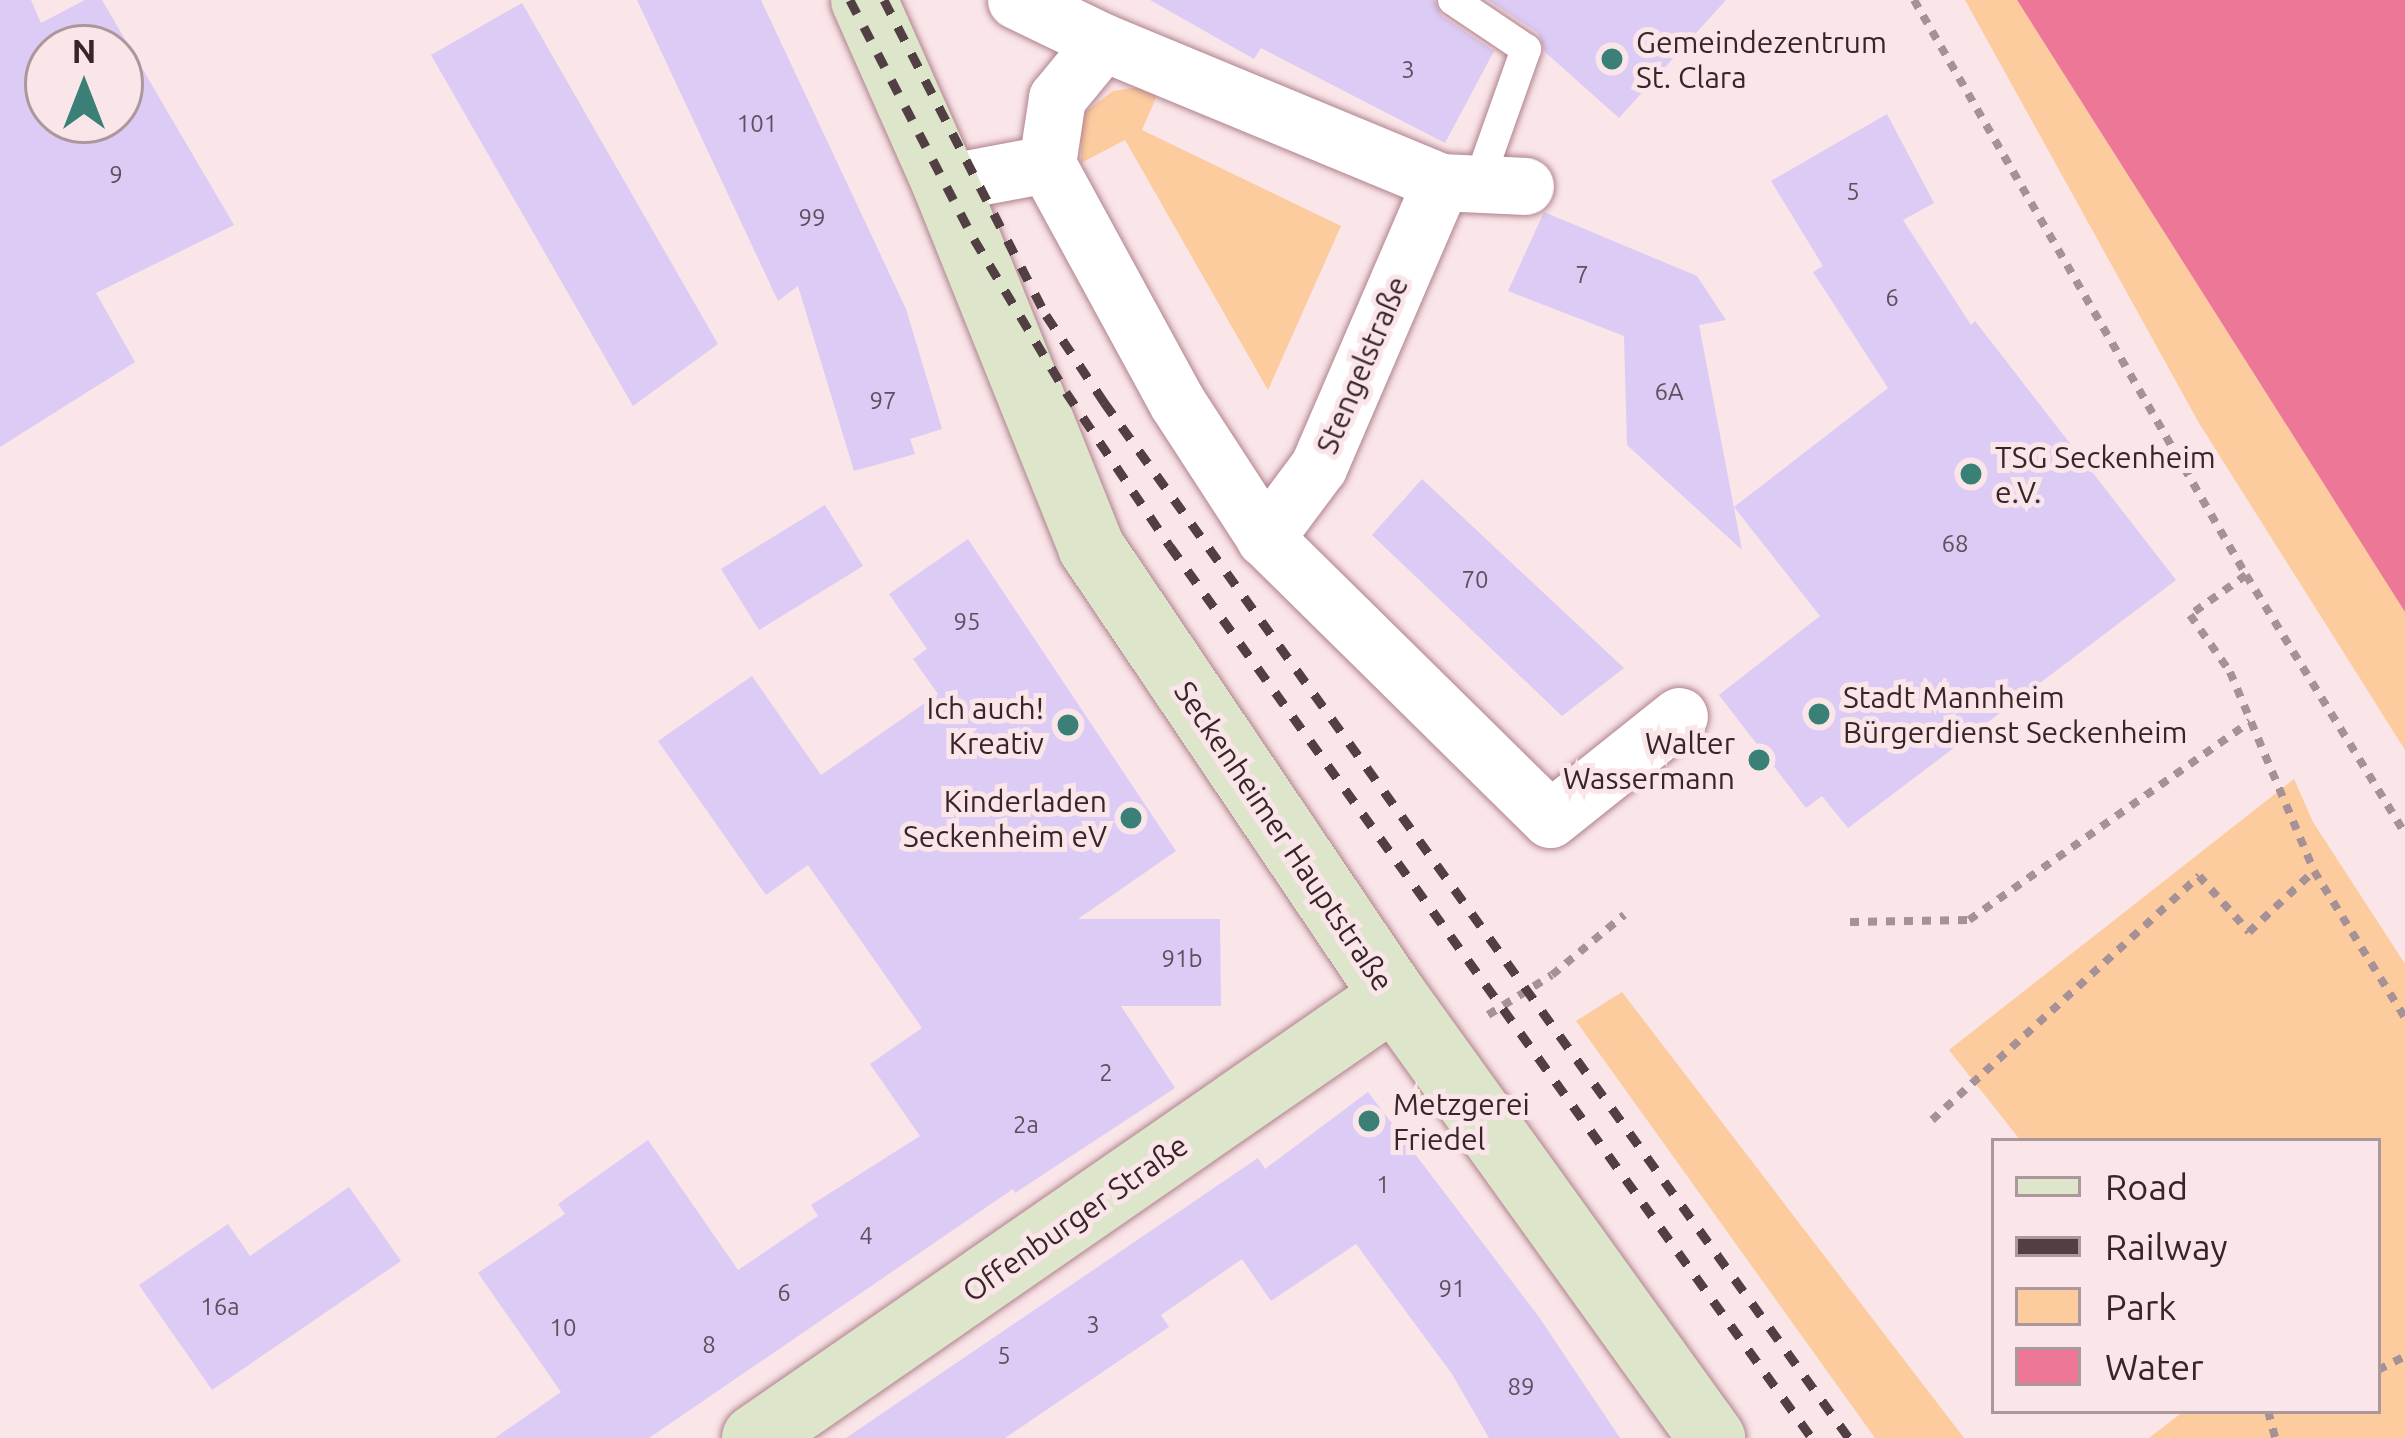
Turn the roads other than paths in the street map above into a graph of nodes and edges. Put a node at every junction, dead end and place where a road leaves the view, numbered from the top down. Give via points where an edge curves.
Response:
1 (864, 0) edge
2 (1016, 0) edge
3 (1454, 0) edge
4 (1103, 42) junction
5 (1047, 164) junction
6 (945, 183) junction
7 (1482, 184) junction
8 (1265, 538) junction
9 (1679, 716) dead end
10 (1394, 996) junction
11 (754, 1438) edge
12 (1712, 1438) edge

1 - 6 main road, Seckenheimer Hauptstraße
2 - 4 street
3 - 7 lane via 1526,50
4 - 5 street via 1058,98
4 - 7 street
5 - 6 street
5 - 8 street via 1178,404
6 - 10 main road, Seckenheimer Hauptstraße via 1090,547
7 - 8 street, Stengelstraße via 1318,467
8 - 9 street via 1550,819
10 - 11 main road, Offenburger Straße
10 - 12 main road, Seckenheimer Hauptstraße

